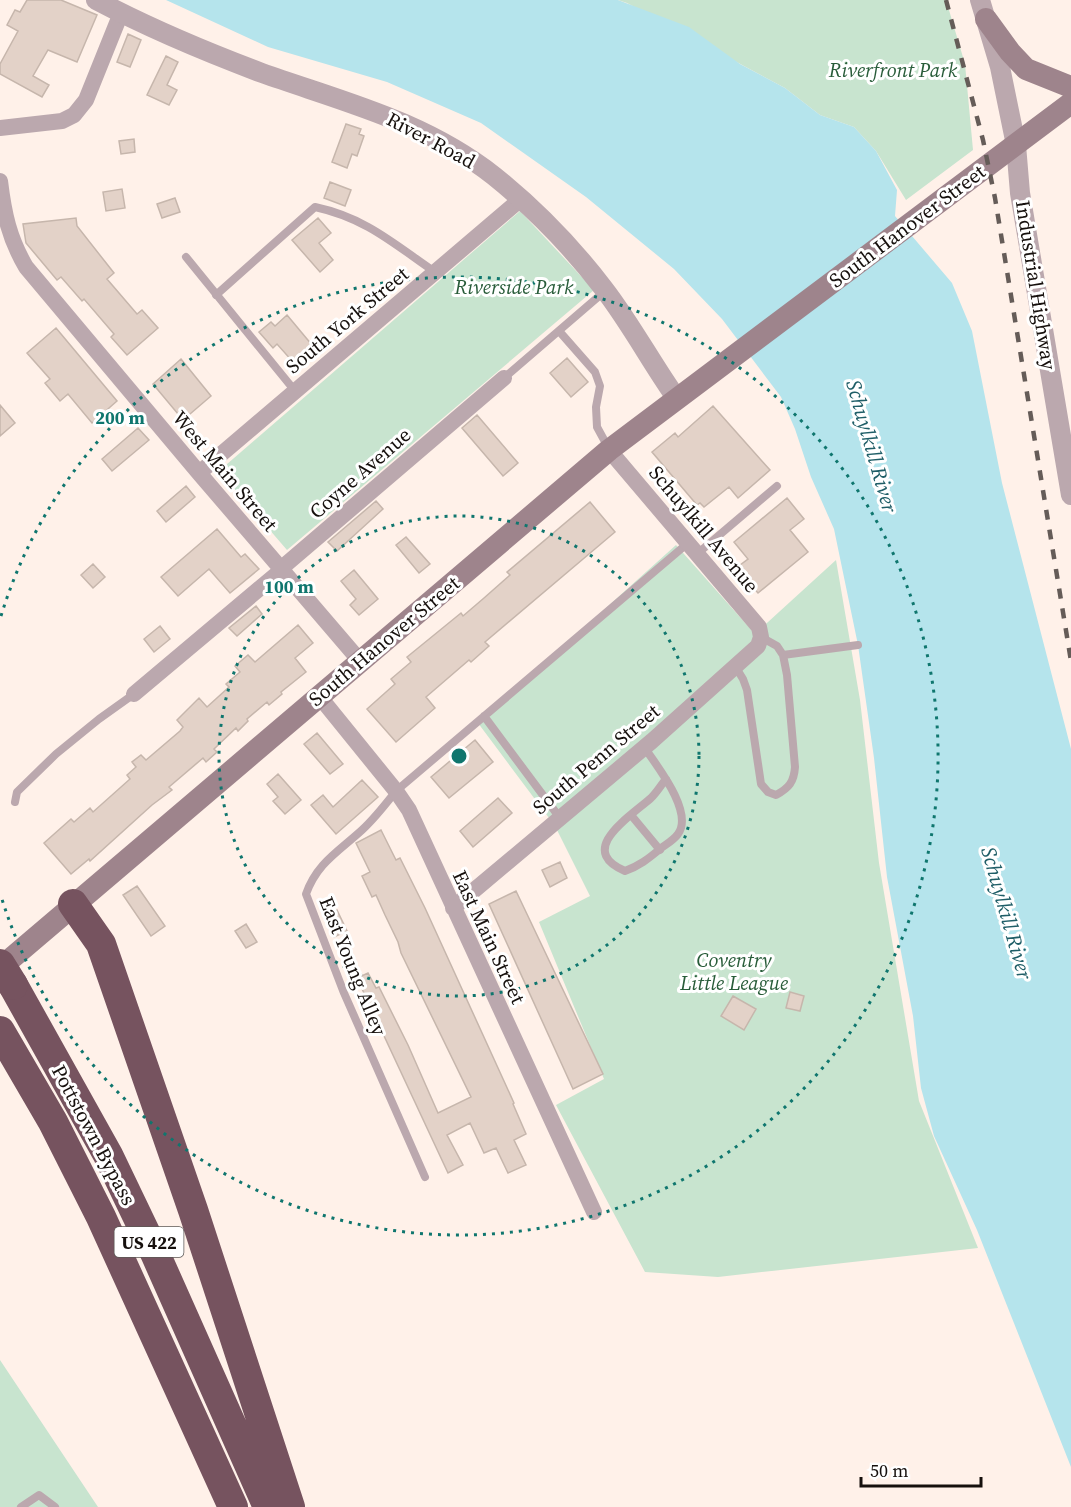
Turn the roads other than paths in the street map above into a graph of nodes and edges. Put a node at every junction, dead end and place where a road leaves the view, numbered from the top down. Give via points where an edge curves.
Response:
1 (96, 0) edge
2 (983, 9) edge
3 (120, 13) junction
4 (1071, 87) edge
5 (1071, 103) edge
6 (0, 128) edge
7 (1016, 144) junction
8 (0, 181) edge
9 (521, 198) junction
10 (186, 257) dead end
11 (435, 272) junction
12 (605, 291) junction
13 (216, 295) junction
14 (559, 331) junction
15 (504, 378) joint
16 (295, 392) junction
17 (677, 399) junction
18 (609, 450) junction
19 (199, 473) junction
20 (777, 486) dead end
21 (1071, 495) edge
22 (692, 548) junction
23 (281, 569) junction
24 (761, 637) junction
25 (858, 645) dead end
26 (783, 655) junction
27 (360, 661) junction
28 (735, 666) junction
29 (134, 694) joint
30 (319, 696) junction
31 (484, 716) junction
32 (644, 747) junction
33 (666, 779) junction
34 (396, 791) junction
35 (15, 802) dead end
36 (631, 815) junction
37 (560, 818) junction
38 (660, 850) junction
39 (73, 904) junction
40 (453, 908) junction
41 (4, 972) edge
42 (0, 1031) edge
43 (426, 1177) dead end
44 (594, 1212) dead end
45 (21, 1507) edge
46 (55, 1507) edge
47 (233, 1507) edge
48 (268, 1507) edge
49 (290, 1507) edge

1 - 3 street, River Road
2 - 4 main road via 1010,52 1026,69
2 - 7 street, Industrial Highway
3 - 6 street via 86,100 74,115 62,121
3 - 9 street, River Road via 262,73 423,131 457,150
5 - 7 main road, South Hanover Street
7 - 17 main road, South Hanover Street
7 - 21 street, Industrial Highway via 1020,193 1061,415
8 - 19 street, West Main Street via 7,228 26,267
9 - 11 street, South York Street
9 - 12 street, River Road via 575,253
10 - 13 lane
11 - 13 lane via 372,227 339,212 315,207
11 - 16 street, South York Street
12 - 14 lane
12 - 17 street, River Road
13 - 16 lane
14 - 15 lane
14 - 18 lane via 598,379 597,427
15 - 23 street, Coyne Avenue
16 - 19 street, South York Street
17 - 18 main road, South Hanover Street
18 - 22 street, Schuylkill Avenue
18 - 27 main road, South Hanover Street
19 - 23 street, West Main Street
20 - 22 lane
22 - 24 street, Schuylkill Avenue via 759,627
22 - 31 lane
23 - 27 street, West Main Street
23 - 29 street, Coyne Avenue
24 - 26 lane via 770,640
24 - 28 street, South Penn Street via 758,646
25 - 26 lane
26 - 28 lane via 795,767 788,788 776,795 761,784 747,690
27 - 30 main road, South Hanover Street
28 - 32 street, South Penn Street
29 - 35 lane via 56,754 17,792
30 - 34 street, East Main Street
30 - 39 main road, South Hanover Street
31 - 34 lane
31 - 37 lane
32 - 33 lane
32 - 37 street, South Penn Street
33 - 36 lane
33 - 38 lane via 682,824 678,835
34 - 40 street, East Main Street via 409,810
34 - 43 lane, East Young Alley via 362,830 325,861 306,894 344,993
36 - 38 lane
36 - 38 lane via 610,833 606,857 625,872
37 - 40 street, South Penn Street
39 - 41 main road, South Hanover Street
39 - 49 highway via 101,944 194,1210
40 - 44 street, East Main Street
41 - 48 highway, Pottstown Bypass / US 422 via 108,1155
42 - 47 highway, Pottstown Bypass / US 422 via 102,1217
45 - 46 lane via 39,1495

